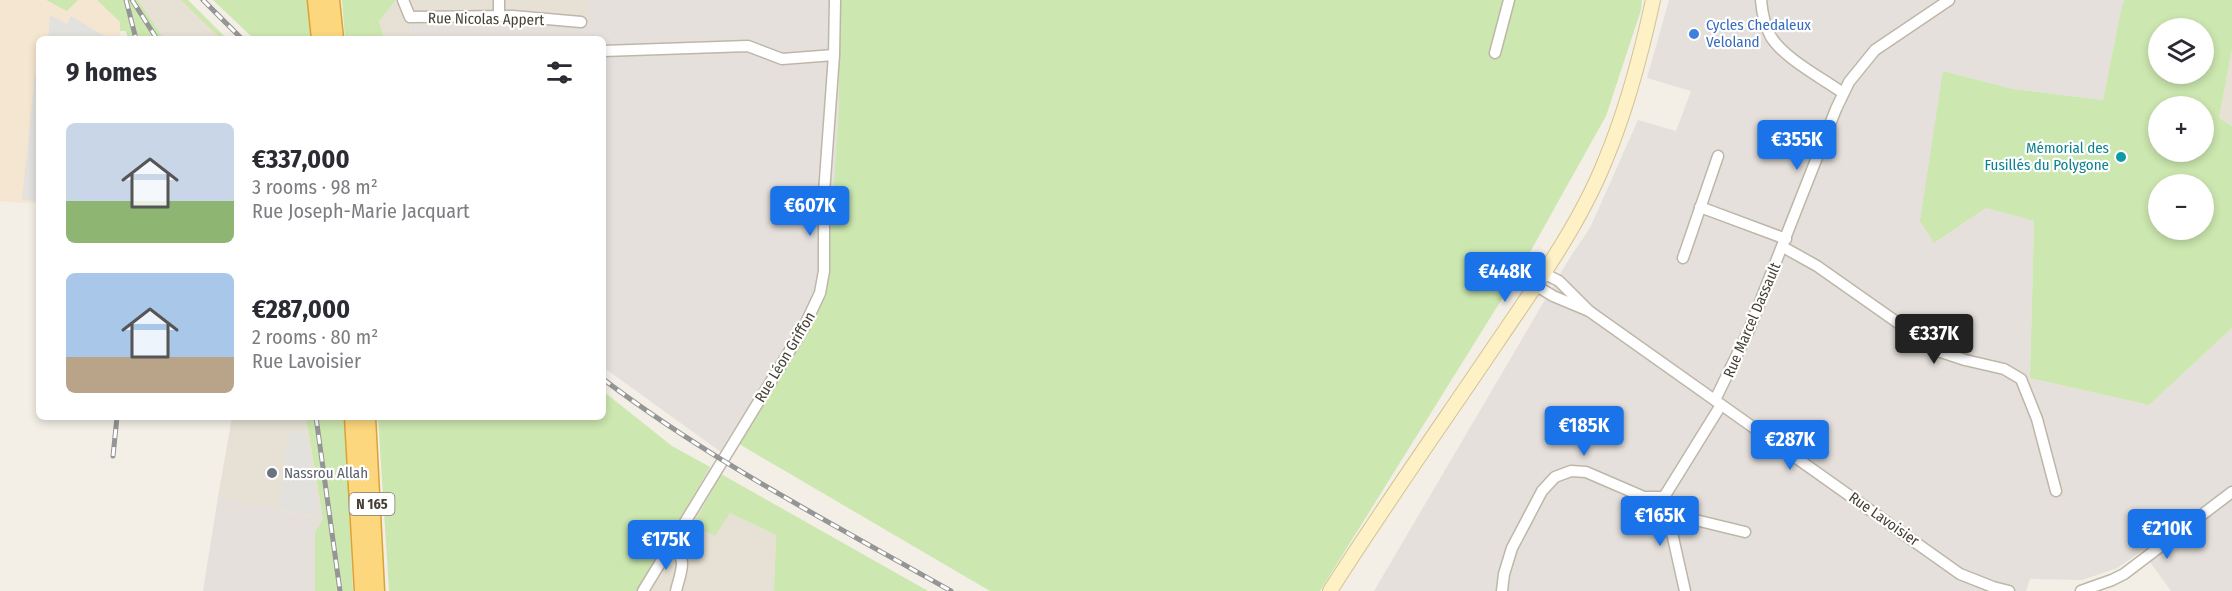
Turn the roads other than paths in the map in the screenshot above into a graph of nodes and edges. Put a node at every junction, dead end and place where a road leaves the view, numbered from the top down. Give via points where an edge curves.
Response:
1 (316, 0) edge
2 (331, 0) edge
3 (403, 0) edge
4 (499, 0) edge
5 (835, 0) edge
6 (1509, 0) edge
7 (1653, 0) edge
8 (1761, 0) edge
9 (1949, 0) edge
10 (499, 16) junction
11 (581, 22) dead end
12 (320, 36) edge
13 (335, 36) edge
14 (606, 51) edge
15 (1495, 53) dead end
16 (834, 55) junction
17 (1844, 93) junction
18 (1718, 156) dead end
19 (1700, 207) junction
20 (1784, 243) junction
21 (1683, 258) dead end
22 (1543, 273) junction
23 (1535, 285) junction
24 (1589, 311) junction
25 (1718, 402) junction
26 (353, 420) edge
27 (367, 420) edge
28 (2056, 491) dead end
29 (2232, 492) edge
30 (1664, 497) junction
31 (1745, 532) dead end
32 (672, 546) junction
33 (363, 591) edge
34 (376, 591) edge
35 (643, 591) edge
36 (676, 591) edge
37 (1330, 591) edge
38 (1502, 591) edge
39 (1685, 591) edge
40 (2009, 591) edge
41 (2081, 591) edge

1 - 12 highway
2 - 13 highway
3 - 10 street, Rue Nicolas Appert via 410,17
4 - 10 street
5 - 16 street, Rue Léon Griffon
6 - 15 street
7 - 22 main road via 1640,62 1605,164
8 - 17 street via 1772,37 1791,57
9 - 17 street, Rue Marcel Dassault via 1875,50
10 - 11 street, Rue Nicolas Appert
14 - 16 street via 748,46 782,59
16 - 32 street, Rue Léon Griffon via 820,293 804,329
17 - 20 street, Rue Marcel Dassault
18 - 19 street
19 - 20 street
19 - 21 street
20 - 25 street, Rue Marcel Dassault
20 - 28 street via 1938,351 2004,369 2021,379 2037,419
22 - 23 main road
22 - 24 street, Rue Lavoisier via 1559,281
23 - 24 street, Rue Lavoisier
23 - 37 main road
24 - 25 street, Rue Lavoisier
25 - 30 street, Rue Marcel Dassault
25 - 40 street, Rue Lavoisier via 1960,574
26 - 33 highway, N 165
27 - 34 highway, N 165
29 - 41 street via 2124,574
30 - 31 street via 1679,516
30 - 38 street via 1644,497 1586,472 1571,471 1556,477 1542,491 1512,548
30 - 39 street
32 - 35 street, Rue Léon Griffon
32 - 36 street via 680,552 683,564

